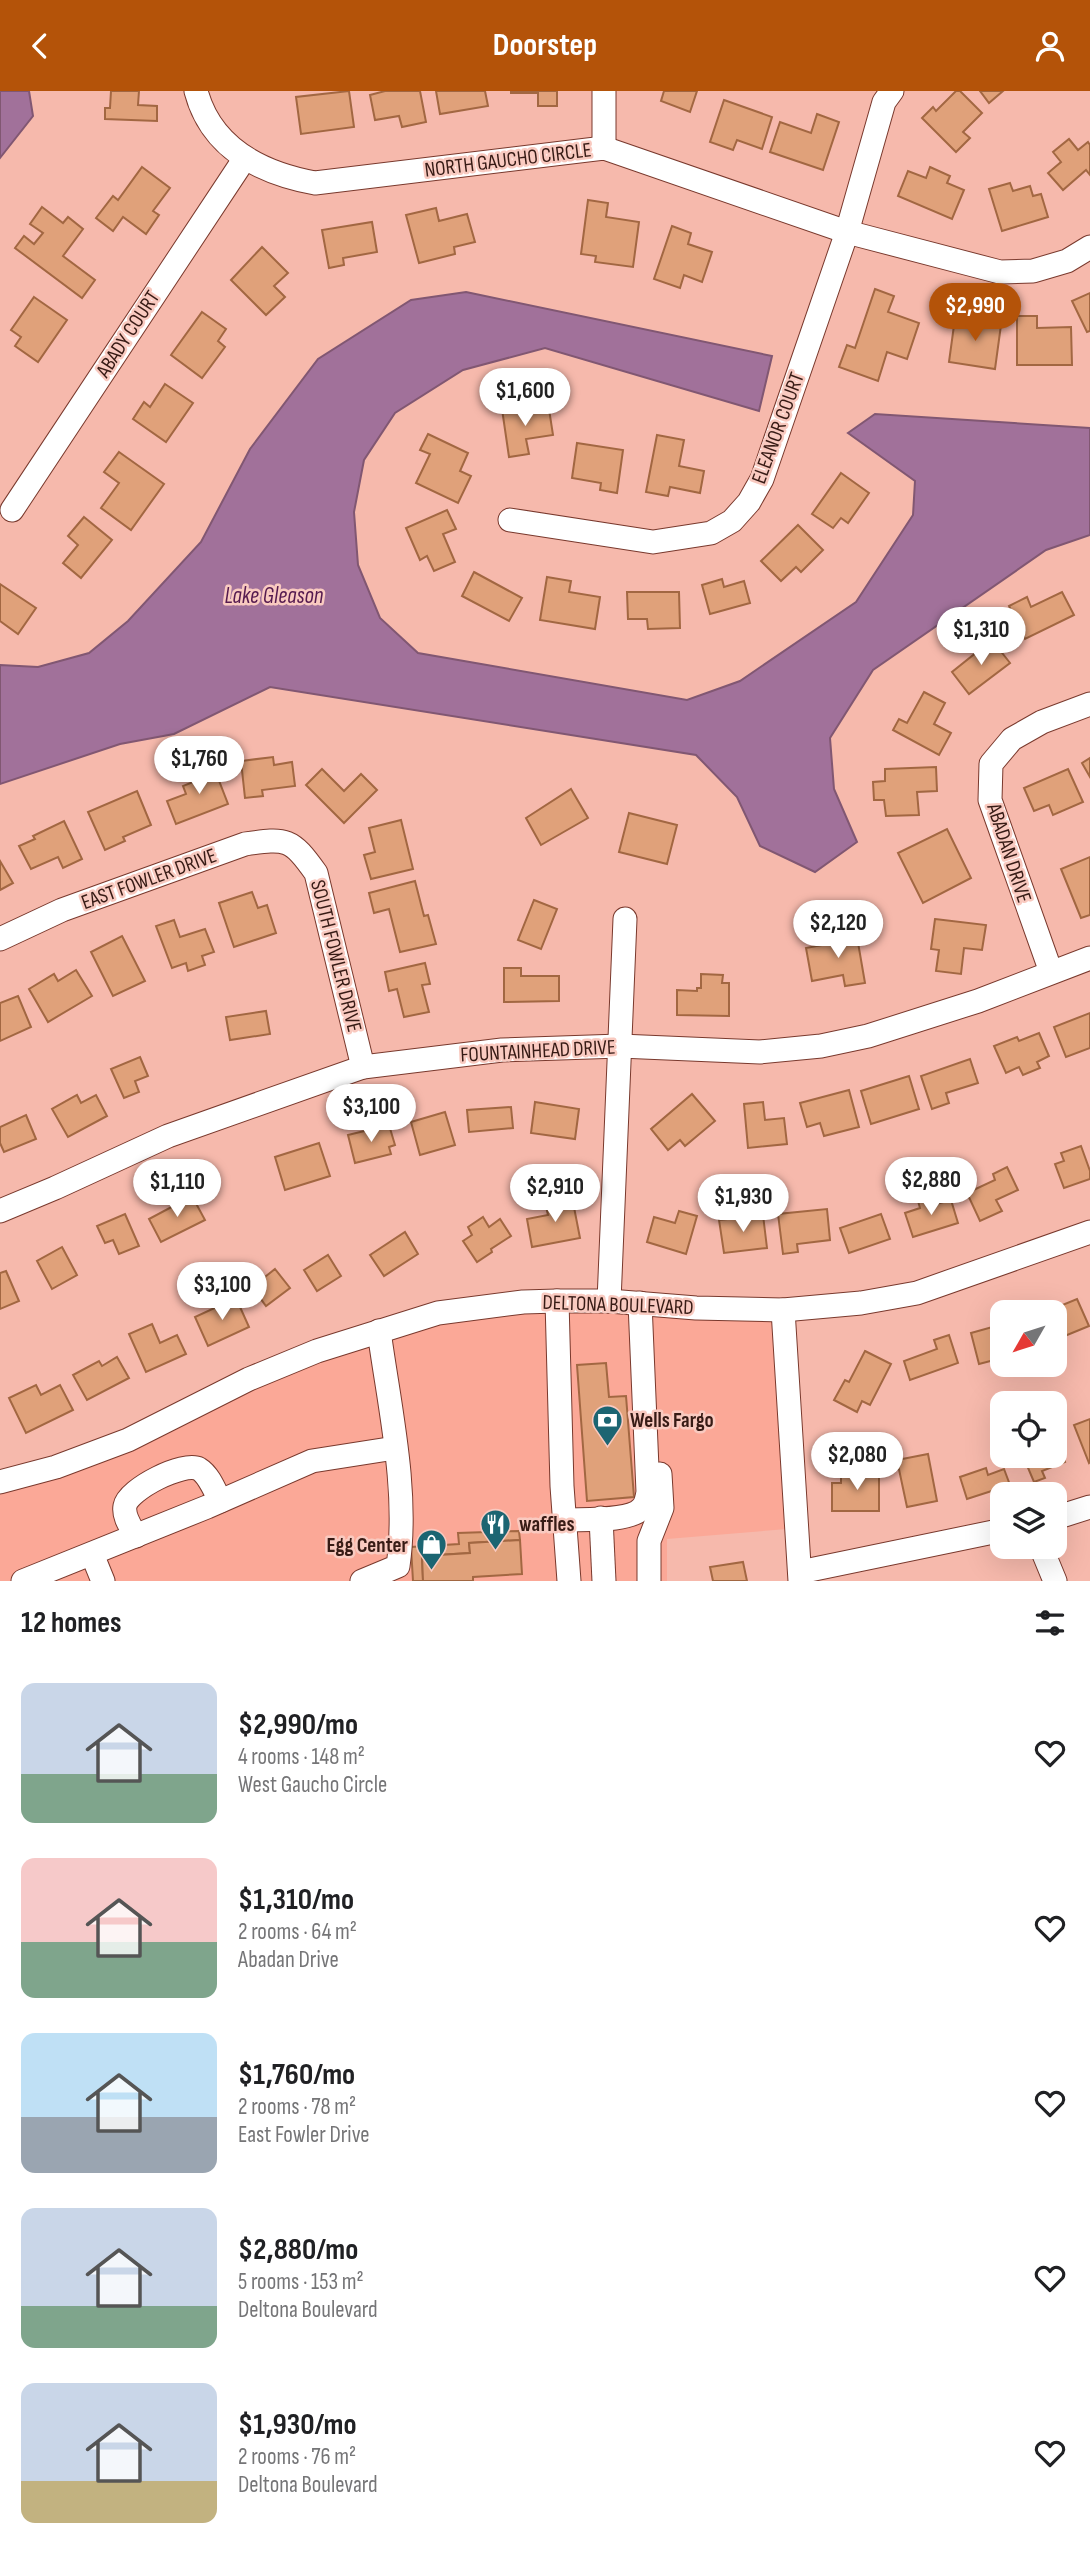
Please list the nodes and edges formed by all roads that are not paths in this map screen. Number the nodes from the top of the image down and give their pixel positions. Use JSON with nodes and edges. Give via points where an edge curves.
{"nodes":[{"id":1,"x":196,"y":91,"type":"edge"},
{"id":2,"x":604,"y":91,"type":"edge"},
{"id":3,"x":892,"y":91,"type":"edge"},
{"id":4,"x":604,"y":148,"type":"junction"},
{"id":5,"x":245,"y":158,"type":"junction"},
{"id":6,"x":848,"y":232,"type":"junction"},
{"id":7,"x":1090,"y":247,"type":"edge"},
{"id":8,"x":12,"y":510,"type":"dead end"},
{"id":9,"x":510,"y":520,"type":"dead end"},
{"id":10,"x":1090,"y":704,"type":"edge"},
{"id":11,"x":300,"y":850,"type":"joint"},
{"id":12,"x":625,"y":919,"type":"dead end"},
{"id":13,"x":0,"y":939,"type":"edge"},
{"id":14,"x":1090,"y":958,"type":"edge"},
{"id":15,"x":1051,"y":972,"type":"junction"},
{"id":16,"x":620,"y":1046,"type":"junction"},
{"id":17,"x":363,"y":1067,"type":"junction"},
{"id":18,"x":0,"y":1211,"type":"edge"},
{"id":19,"x":1090,"y":1232,"type":"edge"},
{"id":20,"x":557,"y":1301,"type":"junction"},
{"id":21,"x":609,"y":1301,"type":"junction"},
{"id":22,"x":640,"y":1303,"type":"junction"},
{"id":23,"x":783,"y":1310,"type":"junction"},
{"id":24,"x":379,"y":1331,"type":"junction"},
{"id":25,"x":642,"y":1360,"type":"junction"},
{"id":26,"x":395,"y":1448,"type":"junction"},
{"id":27,"x":0,"y":1482,"type":"edge"},
{"id":28,"x":220,"y":1501,"type":"junction"},
{"id":29,"x":1090,"y":1507,"type":"edge"},
{"id":30,"x":1067,"y":1514,"type":"edge"},
{"id":31,"x":601,"y":1518,"type":"junction"},
{"id":32,"x":565,"y":1520,"type":"junction"},
{"id":33,"x":990,"y":1533,"type":"edge"},
{"id":34,"x":136,"y":1536,"type":"junction"},
{"id":35,"x":92,"y":1554,"type":"junction"},
{"id":36,"x":1046,"y":1559,"type":"edge"},
{"id":37,"x":800,"y":1577,"type":"edge"},
{"id":38,"x":23,"y":1581,"type":"edge"},
{"id":39,"x":103,"y":1581,"type":"edge"},
{"id":40,"x":362,"y":1581,"type":"edge"},
{"id":41,"x":569,"y":1581,"type":"edge"},
{"id":42,"x":604,"y":1581,"type":"edge"},
{"id":43,"x":649,"y":1581,"type":"edge"},
{"id":44,"x":1055,"y":1581,"type":"edge"}],
"edges":[{"from":1,"to":5,"type":"street","name":"NORTH GAUCHO CIRCLE","via":[[201,110],[219,137]]},
{"from":2,"to":4,"type":"street"},
{"from":3,"to":6,"type":"street","name":"ELEANOR COURT","via":[[884,102]]},
{"from":4,"to":5,"type":"street","name":"NORTH GAUCHO CIRCLE","via":[[315,183],[287,177]]},
{"from":4,"to":6,"type":"street","name":"NORTH GAUCHO CIRCLE"},
{"from":5,"to":8,"type":"street","name":"ABADY COURT"},
{"from":6,"to":7,"type":"street","name":"NORTH GAUCHO CIRCLE","via":[[1000,272],[1033,271],[1068,261]]},
{"from":6,"to":9,"type":"street","name":"ELEANOR COURT","via":[[762,479],[732,521],[711,533],[653,542]]},
{"from":10,"to":15,"type":"street","name":"ABADAN DRIVE","via":[[1012,739],[990,764],[990,800]]},
{"from":11,"to":13,"type":"street","name":"EAST FOWLER DRIVE","via":[[276,839],[245,844],[62,910]]},
{"from":11,"to":17,"type":"street","name":"SOUTH FOWLER DRIVE","via":[[316,873]]},
{"from":12,"to":16,"type":"street"},
{"from":14,"to":15,"type":"street","name":"FOUNTAINHEAD DRIVE"},
{"from":15,"to":16,"type":"street","name":"FOUNTAINHEAD DRIVE","via":[[978,1001],[821,1046],[760,1052]]},
{"from":16,"to":17,"type":"street","name":"FOUNTAINHEAD DRIVE","via":[[502,1050]]},
{"from":16,"to":21,"type":"street"},
{"from":17,"to":18,"type":"street","name":"FOUNTAINHEAD DRIVE","via":[[168,1136]]},
{"from":19,"to":23,"type":"street","name":"DELTONA BOULEVARD","via":[[917,1293]]},
{"from":20,"to":21,"type":"street","name":"DELTONA BOULEVARD"},
{"from":20,"to":24,"type":"street","name":"DELTONA BOULEVARD","via":[[438,1313]]},
{"from":20,"to":32,"type":"street"},
{"from":21,"to":22,"type":"street","name":"DELTONA BOULEVARD"},
{"from":22,"to":23,"type":"street","name":"DELTONA BOULEVARD"},
{"from":22,"to":25,"type":"street"},
{"from":23,"to":37,"type":"street"},
{"from":24,"to":26,"type":"street"},
{"from":24,"to":27,"type":"street","name":"DELTONA BOULEVARD","via":[[249,1379],[128,1440]]},
{"from":25,"to":31,"type":"street","via":[[646,1500],[632,1515]]},
{"from":25,"to":43,"type":"street","via":[[655,1384],[662,1508],[649,1541]]},
{"from":26,"to":28,"type":"street","via":[[312,1461]]},
{"from":26,"to":40,"type":"street","via":[[402,1541],[398,1566]]},
{"from":28,"to":34,"type":"street"},
{"from":28,"to":34,"type":"street","via":[[204,1473],[185,1468],[127,1498],[125,1516]]},
{"from":29,"to":30,"type":"street"},
{"from":31,"to":32,"type":"street"},
{"from":31,"to":42,"type":"street"},
{"from":32,"to":41,"type":"street"},
{"from":33,"to":37,"type":"street"},
{"from":34,"to":35,"type":"street"},
{"from":35,"to":38,"type":"street"},
{"from":35,"to":39,"type":"street"},
{"from":36,"to":44,"type":"street"}]}
